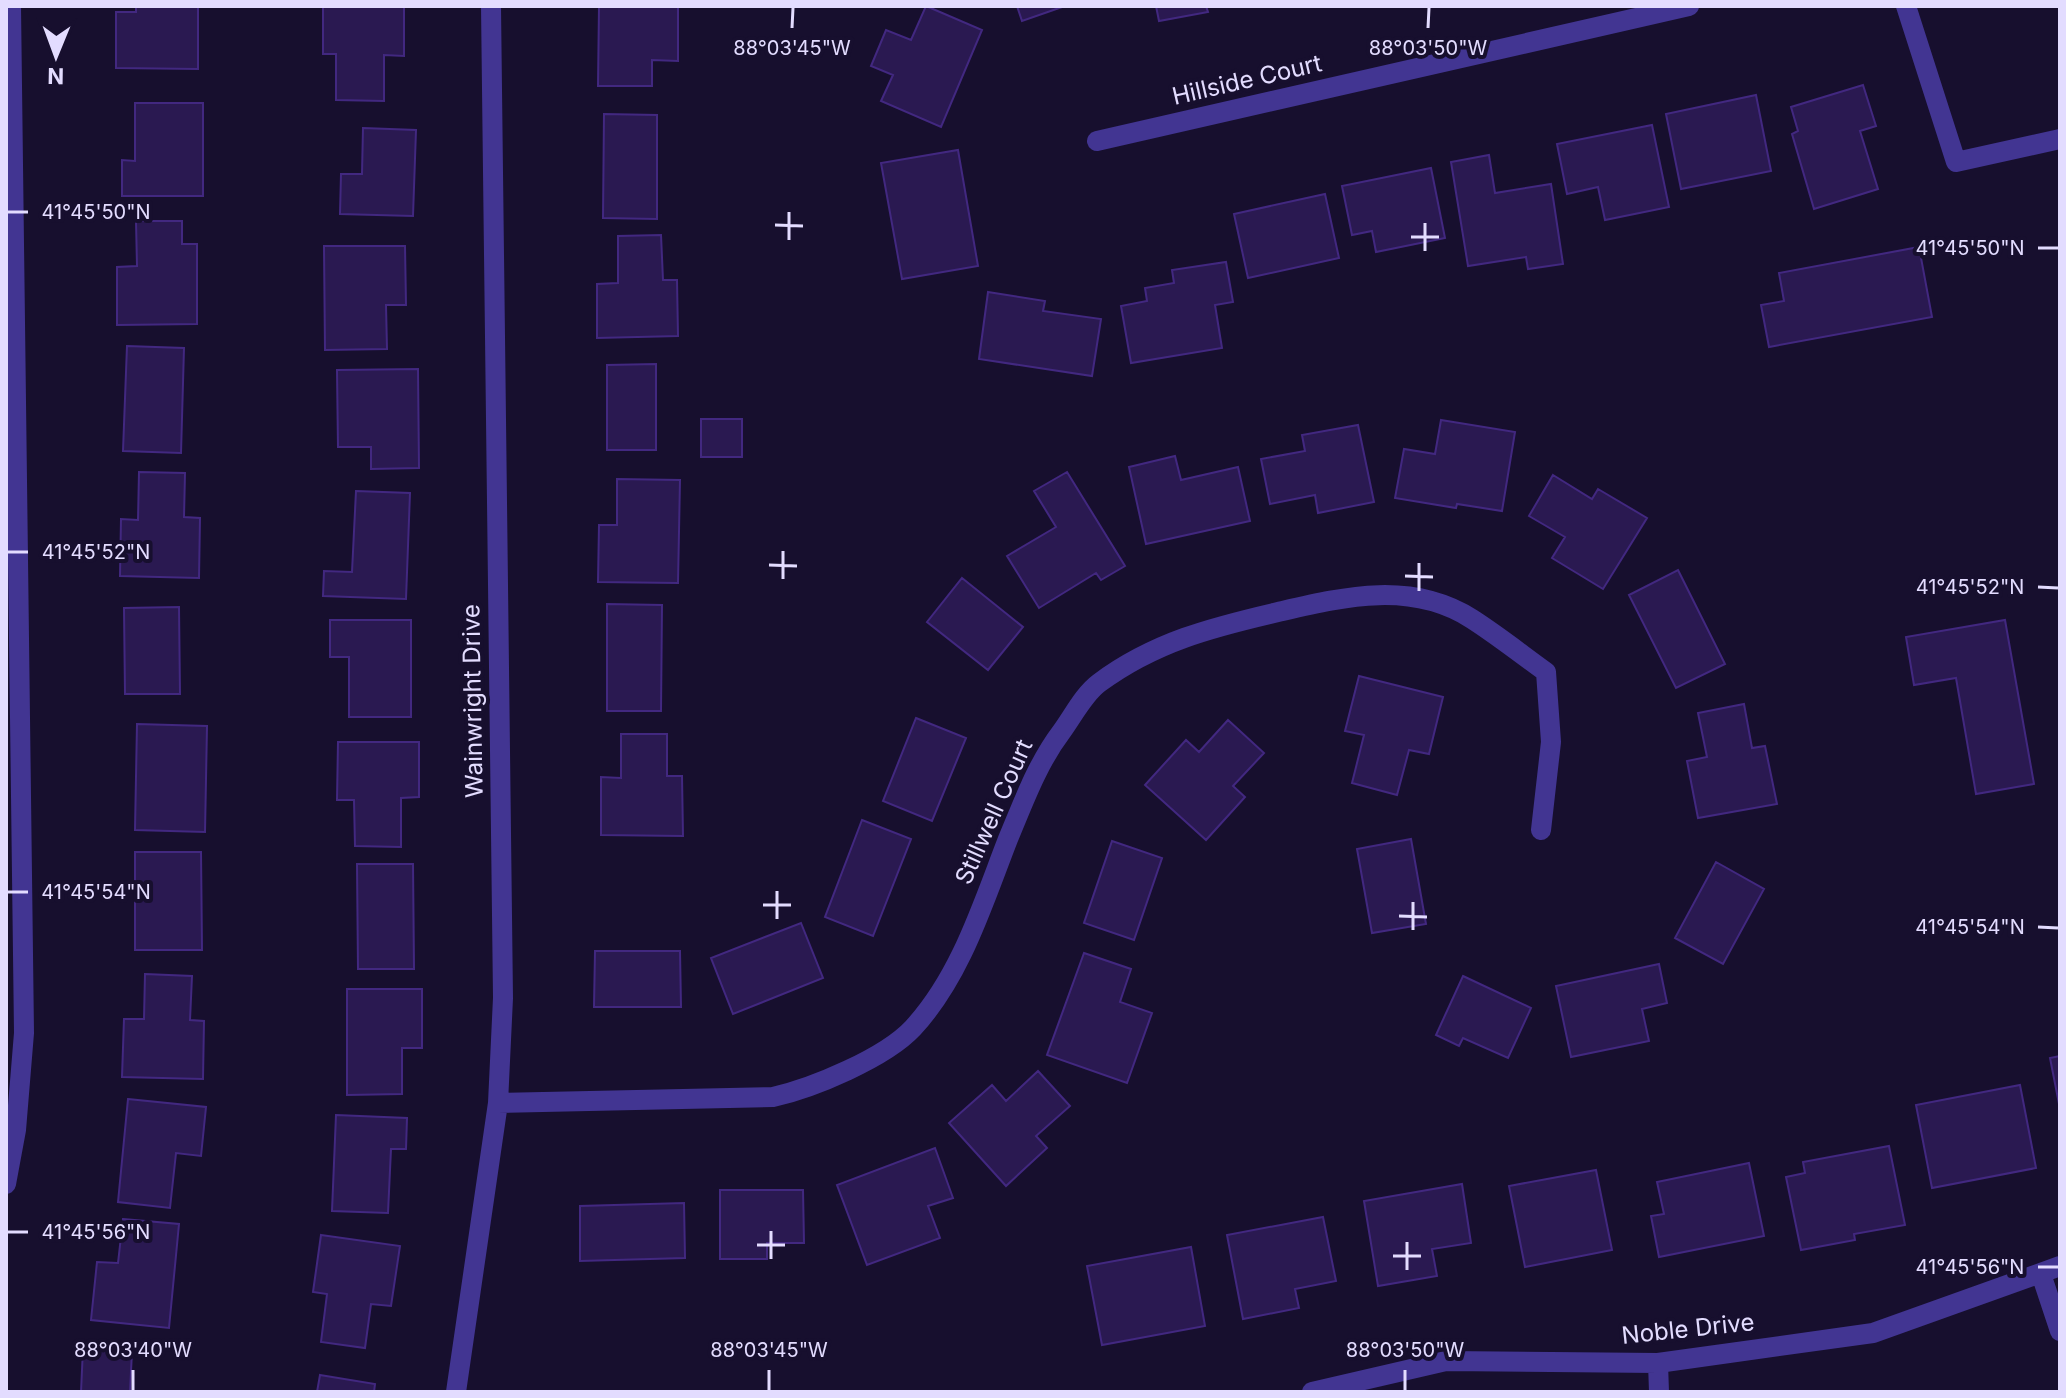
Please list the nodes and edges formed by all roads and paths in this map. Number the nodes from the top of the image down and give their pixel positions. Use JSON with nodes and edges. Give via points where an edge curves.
{"nodes":[{"id":1,"x":11,"y":6,"type":"edge"},
{"id":2,"x":491,"y":6,"type":"edge"},
{"id":3,"x":1689,"y":6,"type":"edge"},
{"id":4,"x":1906,"y":6,"type":"edge"},
{"id":5,"x":2060,"y":139,"type":"edge"},
{"id":6,"x":1097,"y":141,"type":"dead end"},
{"id":7,"x":1541,"y":830,"type":"dead end"},
{"id":8,"x":498,"y":1103,"type":"junction"},
{"id":9,"x":6,"y":1184,"type":"edge"},
{"id":10,"x":2050,"y":1270,"type":"edge"},
{"id":11,"x":2060,"y":1331,"type":"edge"},
{"id":12,"x":1658,"y":1363,"type":"junction"},
{"id":13,"x":456,"y":1392,"type":"edge"},
{"id":14,"x":1312,"y":1392,"type":"edge"},
{"id":15,"x":1659,"y":1392,"type":"edge"}],
"edges":[{"from":1,"to":9,"type":"street","via":[[24,1033]]},
{"from":2,"to":8,"type":"street","name":"Wainwright Drive","via":[[503,998]]},
{"from":3,"to":6,"type":"street","name":"Hillside Court"},
{"from":4,"to":5,"type":"street","via":[[1956,162]]},
{"from":7,"to":8,"type":"street","name":"Stillwell Court","via":[[1551,742],[1546,672],[1470,618],[1441,604],[1374,593],[1197,631],[1165,643],[1096,684],[1050,747],[968,940],[912,1029],[853,1068],[773,1097]]},
{"from":8,"to":13,"type":"street","name":"Wainwright Drive"},
{"from":10,"to":11,"type":"street"},
{"from":10,"to":12,"type":"street","name":"Noble Drive","via":[[1873,1333]]},
{"from":12,"to":14,"type":"street","name":"Noble Drive","via":[[1446,1361]]},
{"from":12,"to":15,"type":"street"}]}
